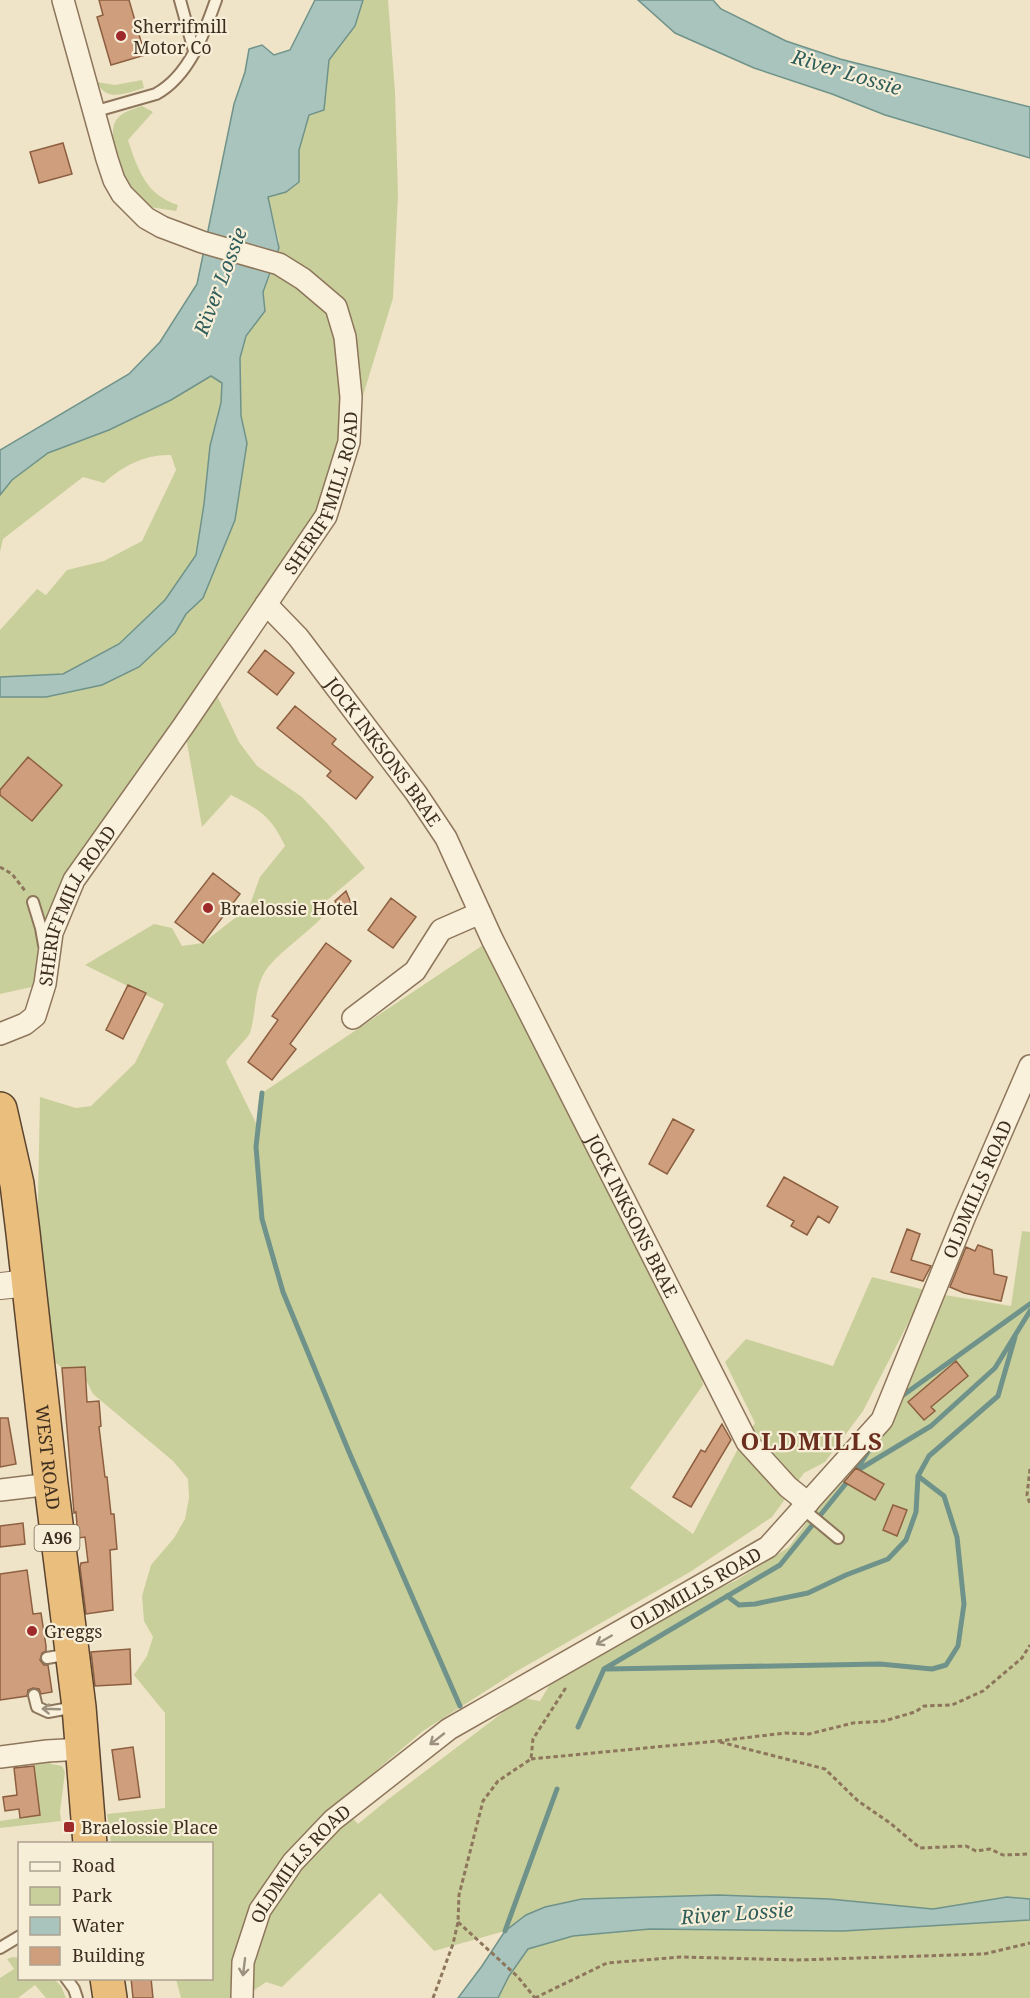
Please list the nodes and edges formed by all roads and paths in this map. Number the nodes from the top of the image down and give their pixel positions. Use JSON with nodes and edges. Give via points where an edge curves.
{"nodes":[{"id":1,"x":63,"y":0,"type":"edge"},
{"id":2,"x":180,"y":0,"type":"edge"},
{"id":3,"x":216,"y":0,"type":"edge"},
{"id":4,"x":194,"y":51,"type":"junction"},
{"id":5,"x":93,"y":112,"type":"junction"},
{"id":6,"x":266,"y":604,"type":"junction"},
{"id":7,"x":0,"y":867,"type":"edge"},
{"id":8,"x":33,"y":902,"type":"joint"},
{"id":9,"x":480,"y":913,"type":"junction"},
{"id":10,"x":48,"y":967,"type":"junction"},
{"id":11,"x":353,"y":1018,"type":"dead end"},
{"id":12,"x":0,"y":1034,"type":"edge"},
{"id":13,"x":1030,"y":1066,"type":"edge"},
{"id":14,"x":0,"y":1109,"type":"edge"},
{"id":15,"x":14,"y":1285,"type":"edge"},
{"id":16,"x":1030,"y":1469,"type":"edge"},
{"id":17,"x":51,"y":1484,"type":"junction"},
{"id":18,"x":0,"y":1490,"type":"edge"},
{"id":19,"x":1030,"y":1504,"type":"edge"},
{"id":20,"x":807,"y":1509,"type":"junction"},
{"id":21,"x":838,"y":1538,"type":"dead end"},
{"id":22,"x":1030,"y":1645,"type":"edge"},
{"id":23,"x":561,"y":1664,"type":"junction"},
{"id":24,"x":34,"y":1695,"type":"dead end"},
{"id":25,"x":79,"y":1707,"type":"junction"},
{"id":26,"x":718,"y":1742,"type":"junction"},
{"id":27,"x":82,"y":1749,"type":"junction"},
{"id":28,"x":0,"y":1757,"type":"edge"},
{"id":29,"x":531,"y":1759,"type":"junction"},
{"id":30,"x":90,"y":1842,"type":"edge"},
{"id":31,"x":1030,"y":1854,"type":"edge"},
{"id":32,"x":458,"y":1922,"type":"junction"},
{"id":33,"x":17,"y":1942,"type":"edge"},
{"id":34,"x":1030,"y":1943,"type":"edge"},
{"id":35,"x":0,"y":1948,"type":"edge"},
{"id":36,"x":67,"y":1980,"type":"edge"},
{"id":37,"x":106,"y":1980,"type":"edge"},
{"id":38,"x":77,"y":1998,"type":"edge"},
{"id":39,"x":110,"y":1998,"type":"edge"},
{"id":40,"x":242,"y":1998,"type":"edge"},
{"id":41,"x":433,"y":1998,"type":"edge"},
{"id":42,"x":535,"y":1998,"type":"edge"}],
"edges":[{"from":1,"to":5,"type":"street","name":"SHERIFFMILL ROAD"},
{"from":2,"to":4,"type":"lane"},
{"from":3,"to":4,"type":"lane"},
{"from":4,"to":5,"type":"lane","via":[[166,89]]},
{"from":5,"to":6,"type":"street","name":"SHERIFFMILL ROAD","via":[[114,180],[146,218],[202,242],[279,264],[336,307],[345,337],[351,397],[349,442],[326,516]]},
{"from":6,"to":9,"type":"street","name":"JOCK INKSONS BRAE","via":[[298,637],[416,793],[446,838]]},
{"from":6,"to":10,"type":"street","name":"SHERIFFMILL ROAD","via":[[74,880],[52,933]]},
{"from":7,"to":8,"type":"path","via":[[12,874]]},
{"from":8,"to":10,"type":"lane"},
{"from":9,"to":11,"type":"street","via":[[441,930],[415,971]]},
{"from":9,"to":20,"type":"street","name":"JOCK INKSONS BRAE","via":[[747,1442]]},
{"from":10,"to":12,"type":"street","name":"SHERIFFMILL ROAD","via":[[35,1016]]},
{"from":13,"to":20,"type":"street","name":"OLDMILLS ROAD","via":[[882,1420]]},
{"from":14,"to":15,"type":"highway","name":"WEST ROAD","number":"A96","via":[[17,1184]]},
{"from":15,"to":17,"type":"highway","name":"WEST ROAD","number":"A96"},
{"from":16,"to":19,"type":"path"},
{"from":17,"to":18,"type":"street"},
{"from":17,"to":25,"type":"highway","name":"WEST ROAD","number":"A96","via":[[59,1656]]},
{"from":20,"to":21,"type":"lane"},
{"from":20,"to":23,"type":"street","name":"OLDMILLS ROAD","one_way":true,"via":[[768,1547]]},
{"from":22,"to":26,"type":"path","via":[[1022,1658],[983,1691],[952,1704],[924,1706],[884,1721],[853,1723],[809,1734],[785,1732]]},
{"from":23,"to":29,"type":"path","via":[[565,1689],[533,1739]]},
{"from":23,"to":40,"type":"street","name":"OLDMILLS ROAD","one_way":true,"via":[[449,1729],[333,1820],[293,1862],[260,1910],[243,1962]]},
{"from":25,"to":24,"type":"lane","one_way":true,"via":[[48,1712],[37,1707]]},
{"from":25,"to":27,"type":"highway","name":"WEST ROAD","number":"A96"},
{"from":26,"to":29,"type":"path"},
{"from":26,"to":31,"type":"path","via":[[825,1769],[858,1801],[920,1848],[966,1846],[1003,1855]]},
{"from":27,"to":28,"type":"street"},
{"from":27,"to":30,"type":"highway","name":"WEST ROAD","number":"A96"},
{"from":29,"to":32,"type":"path","via":[[498,1781],[483,1801],[459,1895]]},
{"from":32,"to":41,"type":"path"},
{"from":32,"to":42,"type":"path","via":[[518,1977]]},
{"from":33,"to":35,"type":"lane"},
{"from":34,"to":42,"type":"path","via":[[984,1954],[797,1960],[681,1957],[607,1963]]},
{"from":36,"to":38,"type":"lane"},
{"from":37,"to":39,"type":"highway"}]}
